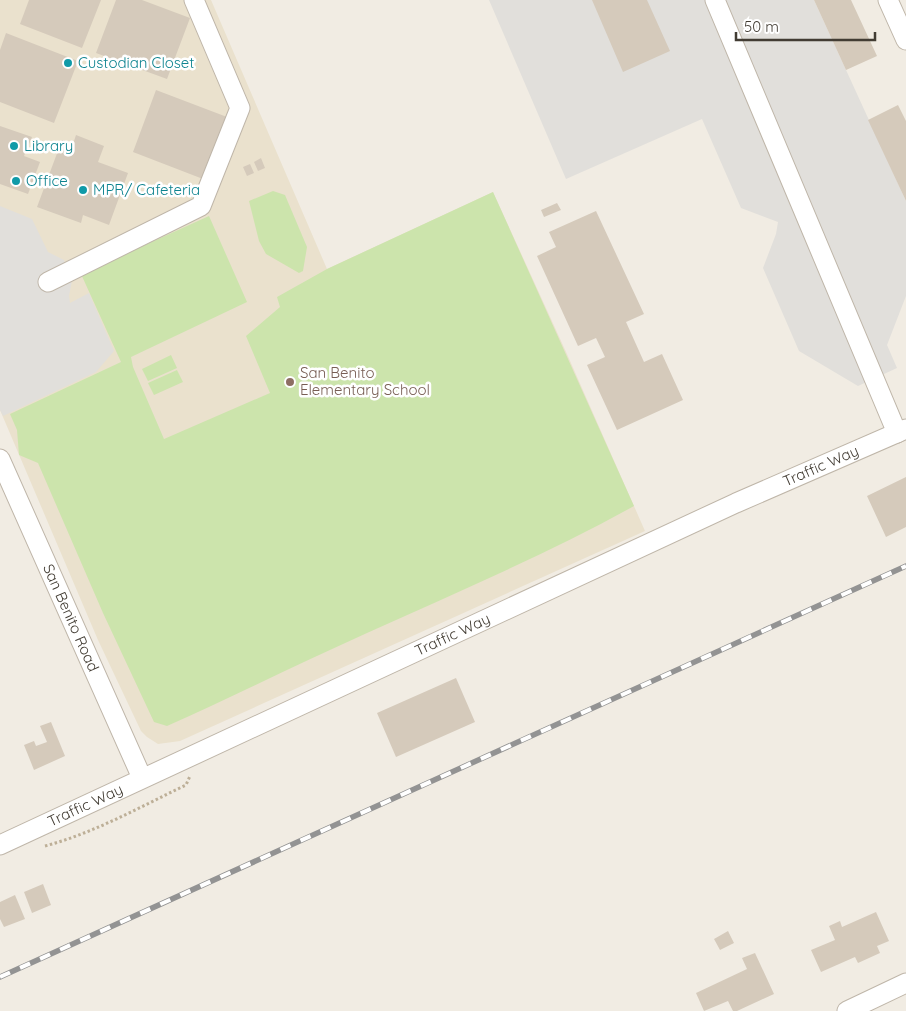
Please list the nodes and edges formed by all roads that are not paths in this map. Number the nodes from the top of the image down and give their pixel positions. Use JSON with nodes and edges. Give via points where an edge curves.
{"nodes":[{"id":1,"x":194,"y":0,"type":"edge"},
{"id":2,"x":716,"y":0,"type":"edge"},
{"id":3,"x":888,"y":0,"type":"edge"},
{"id":4,"x":906,"y":40,"type":"edge"},
{"id":5,"x":48,"y":282,"type":"dead end"},
{"id":6,"x":901,"y":431,"type":"edge"},
{"id":7,"x":0,"y":459,"type":"edge"},
{"id":8,"x":142,"y":778,"type":"junction"},
{"id":9,"x":0,"y":845,"type":"edge"},
{"id":10,"x":906,"y":983,"type":"edge"},
{"id":11,"x":846,"y":1011,"type":"edge"}],
"edges":[{"from":1,"to":5,"type":"street","via":[[240,108],[201,206]]},
{"from":2,"to":6,"type":"street"},
{"from":3,"to":4,"type":"street"},
{"from":6,"to":8,"type":"street","name":"Traffic Way","via":[[736,503]]},
{"from":7,"to":8,"type":"street","name":"San Benito Road"},
{"from":8,"to":9,"type":"street","name":"Traffic Way"},
{"from":10,"to":11,"type":"street"}]}
